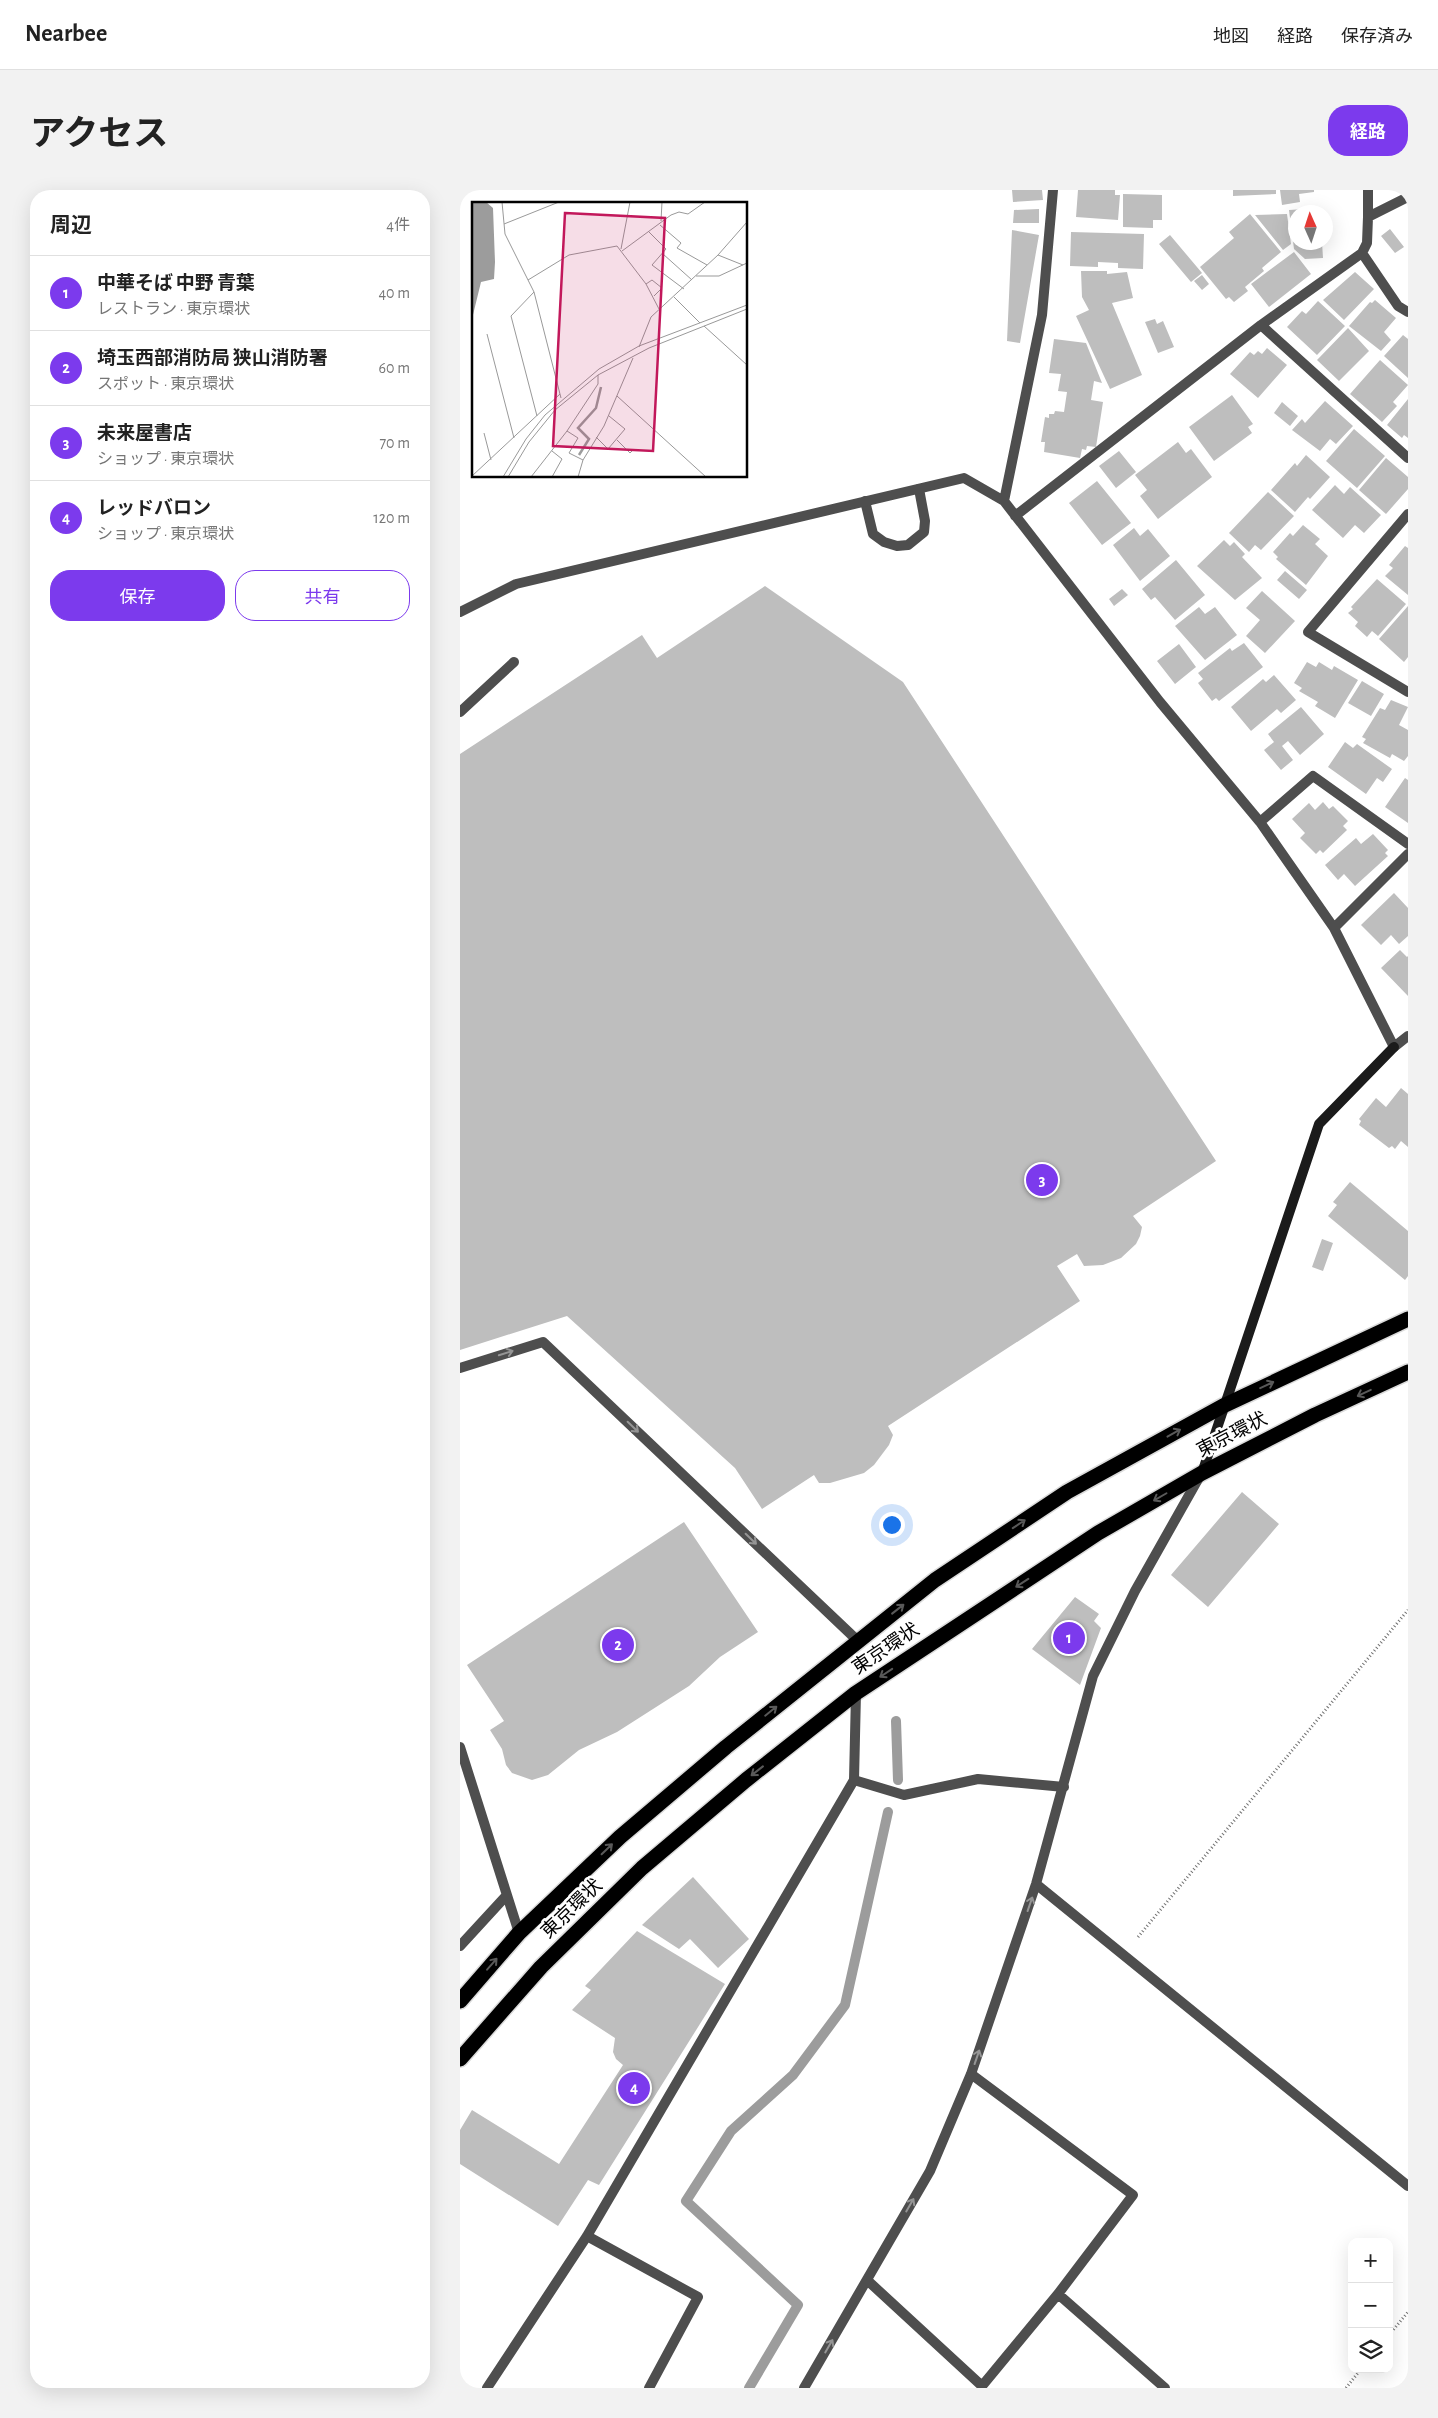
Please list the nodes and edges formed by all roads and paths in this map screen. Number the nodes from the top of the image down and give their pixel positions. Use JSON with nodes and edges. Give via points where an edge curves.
{"nodes":[{"id":1,"x":1053,"y":190,"type":"edge"},
{"id":2,"x":1368,"y":190,"type":"edge"},
{"id":3,"x":1408,"y":197,"type":"edge"},
{"id":4,"x":1368,"y":217,"type":"junction"},
{"id":5,"x":1362,"y":253,"type":"junction"},
{"id":6,"x":1408,"y":312,"type":"edge"},
{"id":7,"x":1261,"y":325,"type":"junction"},
{"id":8,"x":1408,"y":458,"type":"edge"},
{"id":9,"x":919,"y":489,"type":"junction"},
{"id":10,"x":866,"y":501,"type":"junction"},
{"id":11,"x":1004,"y":501,"type":"junction"},
{"id":12,"x":1408,"y":514,"type":"edge"},
{"id":13,"x":1015,"y":516,"type":"junction"},
{"id":14,"x":1405,"y":527,"type":"edge"},
{"id":15,"x":460,"y":612,"type":"edge"},
{"id":16,"x":514,"y":662,"type":"dead end"},
{"id":17,"x":1408,"y":692,"type":"edge"},
{"id":18,"x":460,"y":712,"type":"edge"},
{"id":19,"x":1260,"y":822,"type":"junction"},
{"id":20,"x":1408,"y":844,"type":"edge"},
{"id":21,"x":1408,"y":854,"type":"edge"},
{"id":22,"x":1334,"y":928,"type":"junction"},
{"id":23,"x":1408,"y":1036,"type":"edge"},
{"id":24,"x":1394,"y":1048,"type":"junction"},
{"id":25,"x":1408,"y":1319,"type":"edge"},
{"id":26,"x":460,"y":1368,"type":"edge"},
{"id":27,"x":1408,"y":1372,"type":"edge"},
{"id":28,"x":1223,"y":1406,"type":"junction"},
{"id":29,"x":1202,"y":1473,"type":"junction"},
{"id":30,"x":1408,"y":1610,"type":"edge"},
{"id":31,"x":858,"y":1641,"type":"junction"},
{"id":32,"x":856,"y":1693,"type":"junction"},
{"id":33,"x":460,"y":1747,"type":"edge"},
{"id":34,"x":854,"y":1780,"type":"junction"},
{"id":35,"x":1064,"y":1788,"type":"junction"},
{"id":36,"x":1036,"y":1884,"type":"junction"},
{"id":37,"x":507,"y":1896,"type":"junction"},
{"id":38,"x":519,"y":1933,"type":"junction"},
{"id":39,"x":460,"y":1946,"type":"edge"},
{"id":40,"x":1123,"y":1955,"type":"junction"},
{"id":41,"x":460,"y":2001,"type":"edge"},
{"id":42,"x":460,"y":2059,"type":"edge"},
{"id":43,"x":971,"y":2074,"type":"junction"},
{"id":44,"x":1408,"y":2186,"type":"edge"},
{"id":45,"x":587,"y":2236,"type":"junction"},
{"id":46,"x":867,"y":2280,"type":"junction"},
{"id":47,"x":1058,"y":2294,"type":"junction"},
{"id":48,"x":1408,"y":2312,"type":"edge"},
{"id":49,"x":1393,"y":2330,"type":"edge"},
{"id":50,"x":1358,"y":2373,"type":"edge"},
{"id":51,"x":487,"y":2388,"type":"edge"},
{"id":52,"x":649,"y":2388,"type":"edge"},
{"id":53,"x":804,"y":2388,"type":"edge"},
{"id":54,"x":1166,"y":2388,"type":"edge"},
{"id":55,"x":1346,"y":2388,"type":"edge"}],
"edges":[{"from":1,"to":11,"type":"street","via":[[1042,315]]},
{"from":2,"to":4,"type":"street"},
{"from":3,"to":4,"type":"street"},
{"from":4,"to":5,"type":"street","via":[[1367,243]]},
{"from":5,"to":6,"type":"street","via":[[1398,306]]},
{"from":5,"to":7,"type":"street"},
{"from":7,"to":8,"type":"street"},
{"from":7,"to":13,"type":"street"},
{"from":9,"to":10,"type":"street"},
{"from":9,"to":10,"type":"street","via":[[924,532],[908,544],[897,546],[873,534]]},
{"from":9,"to":11,"type":"street","via":[[964,478]]},
{"from":10,"to":15,"type":"street","via":[[516,584]]},
{"from":11,"to":13,"type":"street"},
{"from":12,"to":14,"type":"street"},
{"from":13,"to":19,"type":"street","via":[[1160,702]]},
{"from":14,"to":17,"type":"street","via":[[1308,632]]},
{"from":16,"to":18,"type":"street"},
{"from":19,"to":20,"type":"street","via":[[1313,776]]},
{"from":19,"to":22,"type":"street"},
{"from":21,"to":22,"type":"street"},
{"from":22,"to":24,"type":"street"},
{"from":23,"to":24,"type":"street"},
{"from":24,"to":28,"type":"street","via":[[1319,1124]]},
{"from":28,"to":25,"type":"highway","name":"東京環状","one_way":true},
{"from":26,"to":31,"type":"street","one_way":true,"via":[[543,1342]]},
{"from":27,"to":29,"type":"highway","name":"東京環状","one_way":true},
{"from":28,"to":29,"type":"street"},
{"from":31,"to":28,"type":"highway","name":"東京環状","one_way":true,"via":[[935,1580],[1067,1492]]},
{"from":29,"to":32,"type":"highway","name":"東京環状","one_way":true,"via":[[1098,1533]]},
{"from":29,"to":35,"type":"street","via":[[1135,1591],[1093,1676]]},
{"from":30,"to":40,"type":"path"},
{"from":38,"to":31,"type":"highway","name":"東京環状","one_way":true,"via":[[620,1837]]},
{"from":32,"to":34,"type":"street"},
{"from":32,"to":42,"type":"highway","name":"東京環状","one_way":true,"via":[[642,1868],[541,1967]]},
{"from":33,"to":37,"type":"street"},
{"from":34,"to":35,"type":"street","via":[[904,1795],[978,1779]]},
{"from":34,"to":45,"type":"street"},
{"from":35,"to":36,"type":"street"},
{"from":36,"to":40,"type":"street"},
{"from":43,"to":36,"type":"street","one_way":true},
{"from":37,"to":38,"type":"street"},
{"from":37,"to":39,"type":"street"},
{"from":41,"to":38,"type":"highway","name":"東京環状","one_way":true},
{"from":40,"to":44,"type":"street"},
{"from":46,"to":43,"type":"street","one_way":true,"via":[[930,2171]]},
{"from":43,"to":47,"type":"street","via":[[1133,2195]]},
{"from":45,"to":51,"type":"street"},
{"from":45,"to":52,"type":"street","via":[[698,2297]]},
{"from":46,"to":47,"type":"street","via":[[982,2386]]},
{"from":53,"to":46,"type":"street","one_way":true},
{"from":47,"to":54,"type":"street"},
{"from":48,"to":49,"type":"path"},
{"from":50,"to":55,"type":"path"}]}
